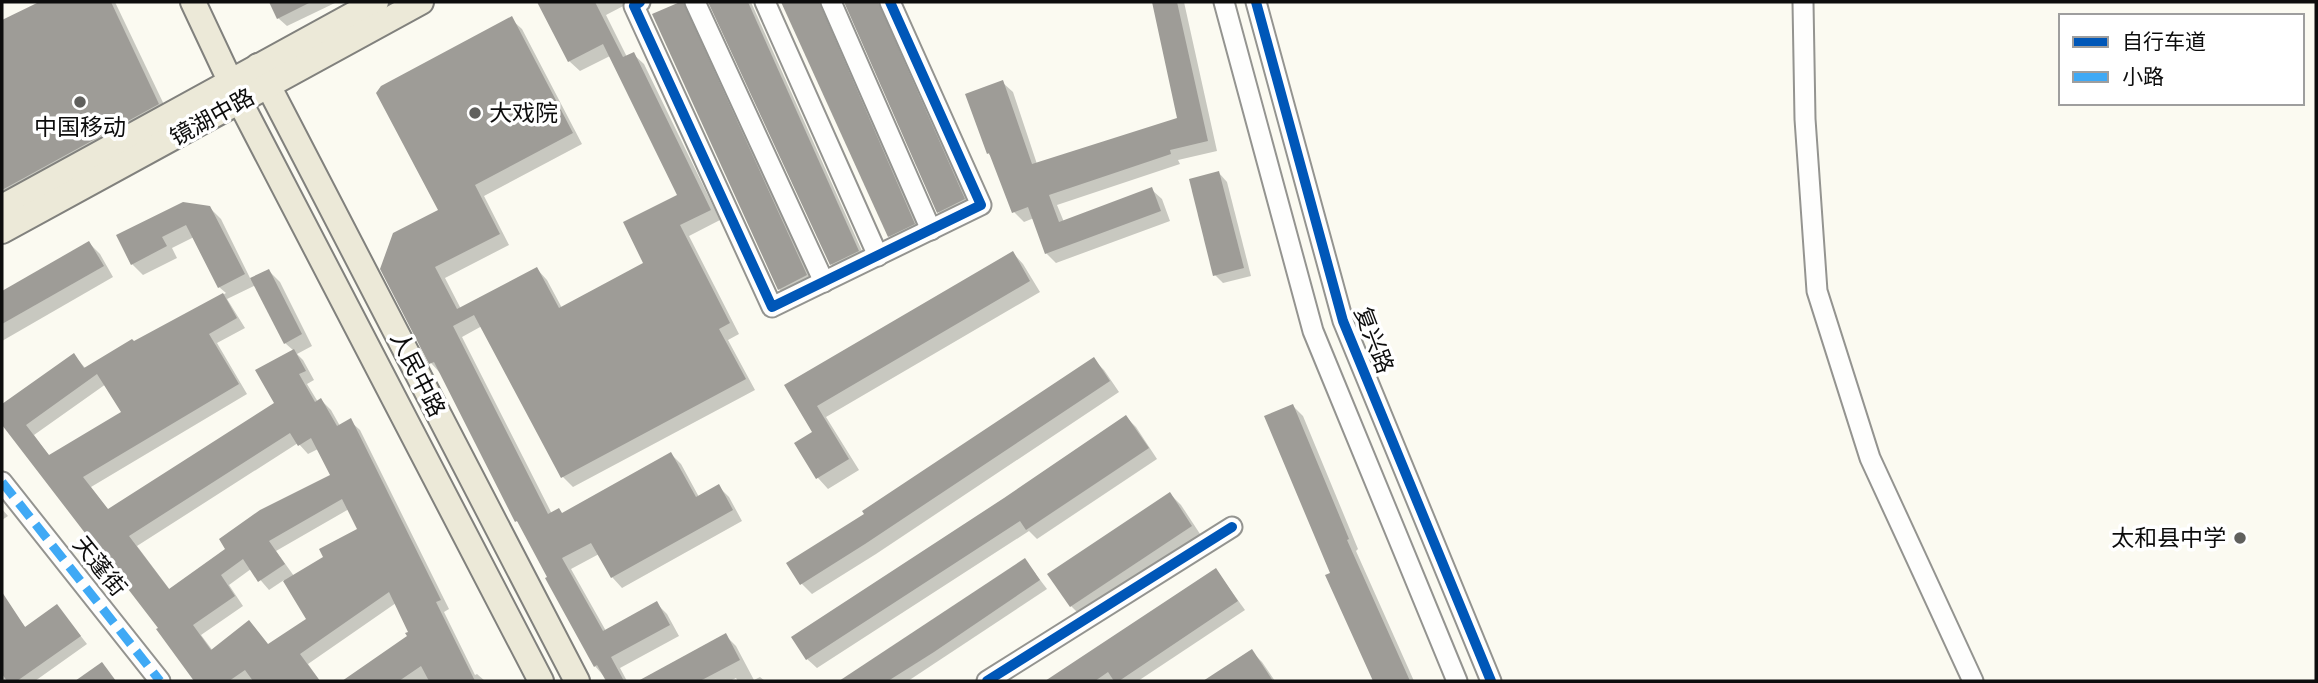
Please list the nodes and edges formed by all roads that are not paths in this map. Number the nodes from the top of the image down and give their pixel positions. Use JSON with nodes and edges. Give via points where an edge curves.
{"nodes":[{"id":1,"x":193,"y":2,"type":"edge"},
{"id":2,"x":376,"y":2,"type":"edge"},
{"id":3,"x":421,"y":2,"type":"edge"},
{"id":4,"x":640,"y":2,"type":"edge"},
{"id":5,"x":695,"y":2,"type":"edge"},
{"id":6,"x":765,"y":2,"type":"edge"},
{"id":7,"x":831,"y":2,"type":"edge"},
{"id":8,"x":890,"y":2,"type":"edge"},
{"id":9,"x":1224,"y":2,"type":"edge"},
{"id":10,"x":1256,"y":2,"type":"edge"},
{"id":11,"x":1803,"y":2,"type":"edge"},
{"id":12,"x":263,"y":76,"type":"junction"},
{"id":13,"x":235,"y":91,"type":"junction"},
{"id":14,"x":2,"y":207,"type":"edge"},
{"id":15,"x":931,"y":230,"type":"junction"},
{"id":16,"x":2,"y":231,"type":"edge"},
{"id":17,"x":878,"y":256,"type":"junction"},
{"id":18,"x":824,"y":282,"type":"junction"},
{"id":19,"x":2,"y":482,"type":"edge"},
{"id":20,"x":1232,"y":527,"type":"dead end"},
{"id":21,"x":160,"y":681,"type":"edge"},
{"id":22,"x":541,"y":681,"type":"edge"},
{"id":23,"x":577,"y":681,"type":"edge"},
{"id":24,"x":987,"y":681,"type":"edge"},
{"id":25,"x":1457,"y":681,"type":"edge"},
{"id":26,"x":1491,"y":681,"type":"edge"},
{"id":27,"x":1973,"y":681,"type":"edge"}],
"edges":[{"from":1,"to":13,"type":"main road","name":"人民中路"},
{"from":2,"to":12,"type":"main road","name":"镜湖中路"},
{"from":3,"to":12,"type":"main road","name":"镜湖中路"},
{"from":4,"to":18,"type":"street","via":[[634,6],[772,307]]},
{"from":5,"to":18,"type":"street"},
{"from":6,"to":17,"type":"street"},
{"from":7,"to":15,"type":"street"},
{"from":8,"to":15,"type":"street","via":[[981,205]]},
{"from":9,"to":25,"type":"street","via":[[1313,331]]},
{"from":10,"to":26,"type":"street","name":"复兴路","via":[[1343,321]]},
{"from":11,"to":27,"type":"street","via":[[1816,291],[1870,458]]},
{"from":12,"to":13,"type":"main road","name":"镜湖中路"},
{"from":12,"to":23,"type":"main road","name":"人民中路"},
{"from":13,"to":14,"type":"main road","name":"镜湖中路"},
{"from":13,"to":16,"type":"main road","name":"镜湖中路"},
{"from":13,"to":22,"type":"main road","name":"人民中路"},
{"from":15,"to":17,"type":"street"},
{"from":17,"to":18,"type":"street"},
{"from":19,"to":21,"type":"street","name":"天蓬街"},
{"from":20,"to":24,"type":"street"}]}
